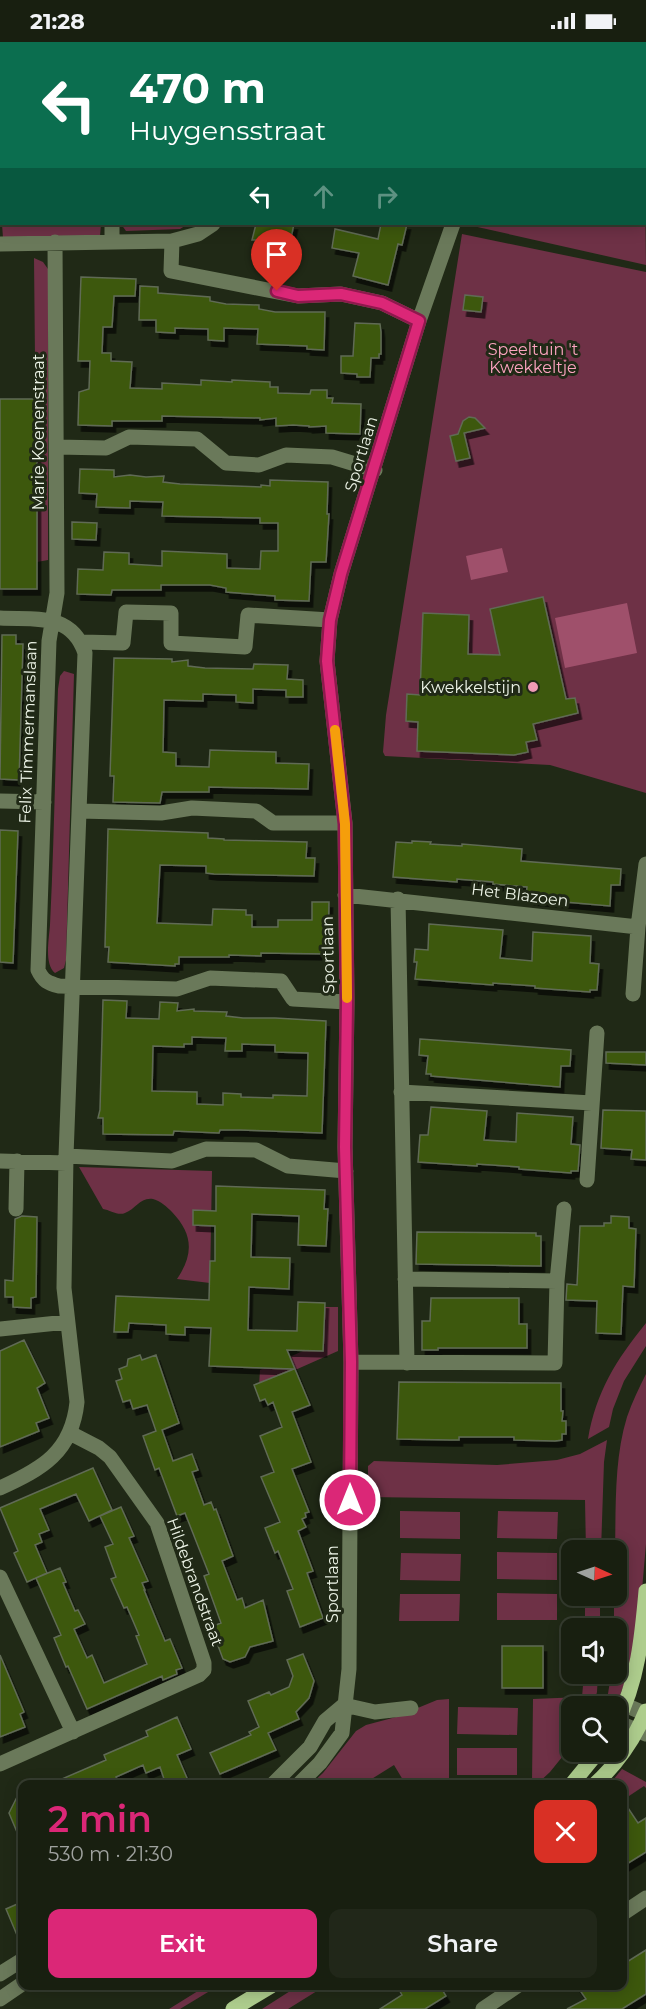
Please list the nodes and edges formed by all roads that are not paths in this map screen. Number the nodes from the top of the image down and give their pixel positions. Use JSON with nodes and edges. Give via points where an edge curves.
{"nodes":[{"id":1,"x":112,"y":225,"type":"edge"},
{"id":2,"x":453,"y":225,"type":"edge"},
{"id":3,"x":199,"y":229,"type":"edge"},
{"id":4,"x":172,"y":241,"type":"junction"},
{"id":5,"x":55,"y":242,"type":"junction"},
{"id":6,"x":112,"y":242,"type":"junction"},
{"id":7,"x":0,"y":244,"type":"edge"},
{"id":8,"x":419,"y":321,"type":"junction"},
{"id":9,"x":57,"y":447,"type":"junction"},
{"id":10,"x":375,"y":470,"type":"junction"},
{"id":11,"x":0,"y":618,"type":"edge"},
{"id":12,"x":330,"y":620,"type":"junction"},
{"id":13,"x":52,"y":621,"type":"junction"},
{"id":14,"x":82,"y":642,"type":"junction"},
{"id":15,"x":0,"y":801,"type":"edge"},
{"id":16,"x":44,"y":802,"type":"junction"},
{"id":17,"x":79,"y":811,"type":"junction"},
{"id":18,"x":345,"y":824,"type":"junction"},
{"id":19,"x":646,"y":864,"type":"edge"},
{"id":20,"x":345,"y":895,"type":"junction"},
{"id":21,"x":398,"y":899,"type":"junction"},
{"id":22,"x":638,"y":927,"type":"junction"},
{"id":23,"x":72,"y":987,"type":"junction"},
{"id":24,"x":633,"y":994,"type":"dead end"},
{"id":25,"x":347,"y":1002,"type":"junction"},
{"id":26,"x":597,"y":1034,"type":"dead end"},
{"id":27,"x":401,"y":1092,"type":"junction"},
{"id":28,"x":591,"y":1103,"type":"junction"},
{"id":29,"x":66,"y":1159,"type":"junction"},
{"id":30,"x":0,"y":1161,"type":"edge"},
{"id":31,"x":18,"y":1161,"type":"junction"},
{"id":32,"x":346,"y":1171,"type":"junction"},
{"id":33,"x":587,"y":1180,"type":"dead end"},
{"id":34,"x":16,"y":1209,"type":"dead end"},
{"id":35,"x":564,"y":1209,"type":"dead end"},
{"id":36,"x":405,"y":1280,"type":"junction"},
{"id":37,"x":557,"y":1281,"type":"junction"},
{"id":38,"x":66,"y":1322,"type":"junction"},
{"id":39,"x":0,"y":1329,"type":"edge"},
{"id":40,"x":351,"y":1362,"type":"junction"},
{"id":41,"x":407,"y":1364,"type":"junction"},
{"id":42,"x":70,"y":1433,"type":"junction"},
{"id":43,"x":0,"y":1488,"type":"edge"},
{"id":44,"x":0,"y":1577,"type":"edge"},
{"id":45,"x":646,"y":1591,"type":"edge"},
{"id":46,"x":627,"y":1698,"type":"edge"},
{"id":47,"x":344,"y":1705,"type":"junction"},
{"id":48,"x":627,"y":1706,"type":"edge"},
{"id":49,"x":411,"y":1708,"type":"dead end"},
{"id":50,"x":646,"y":1713,"type":"edge"},
{"id":51,"x":627,"y":1727,"type":"edge"},
{"id":52,"x":73,"y":1732,"type":"junction"},
{"id":53,"x":642,"y":1732,"type":"edge"},
{"id":54,"x":590,"y":1762,"type":"edge"},
{"id":55,"x":0,"y":1764,"type":"edge"},
{"id":56,"x":277,"y":1780,"type":"edge"},
{"id":57,"x":303,"y":1780,"type":"edge"},
{"id":58,"x":575,"y":1780,"type":"edge"},
{"id":59,"x":600,"y":1780,"type":"edge"},
{"id":60,"x":646,"y":1899,"type":"edge"},
{"id":61,"x":627,"y":1911,"type":"edge"},
{"id":62,"x":18,"y":1963,"type":"edge"},
{"id":63,"x":0,"y":1974,"type":"edge"},
{"id":64,"x":18,"y":1987,"type":"edge"},
{"id":65,"x":264,"y":1990,"type":"edge"},
{"id":66,"x":511,"y":1990,"type":"edge"},
{"id":67,"x":0,"y":1998,"type":"edge"},
{"id":68,"x":238,"y":2006,"type":"edge"},
{"id":69,"x":483,"y":2009,"type":"edge"}],
"edges":[{"from":1,"to":6,"type":"street"},
{"from":2,"to":8,"type":"street","name":"Sportlaan"},
{"from":3,"to":4,"type":"street"},
{"from":4,"to":6,"type":"street"},
{"from":4,"to":8,"type":"street","via":[[171,271],[298,296],[351,296],[382,303]]},
{"from":5,"to":6,"type":"street"},
{"from":5,"to":7,"type":"street"},
{"from":5,"to":9,"type":"street","name":"Marie Koenenstraat"},
{"from":8,"to":10,"type":"street","name":"Sportlaan"},
{"from":9,"to":10,"type":"street","via":[[106,448],[129,437],[197,439],[226,463],[259,465],[286,455],[332,457]]},
{"from":9,"to":13,"type":"street","name":"Marie Koenenstraat","via":[[57,593]]},
{"from":10,"to":12,"type":"street","name":"Sportlaan"},
{"from":11,"to":13,"type":"street"},
{"from":12,"to":14,"type":"street","via":[[248,615],[245,647],[171,643],[171,613],[126,612],[123,643]]},
{"from":12,"to":18,"type":"street","name":"Sportlaan","via":[[327,661]]},
{"from":13,"to":14,"type":"street","name":"Felix Timmermanslaan","via":[[75,632]]},
{"from":13,"to":16,"type":"street","name":"Felix Timmermanslaan"},
{"from":14,"to":17,"type":"street","via":[[86,653]]},
{"from":15,"to":16,"type":"street"},
{"from":16,"to":23,"type":"street","name":"Felix Timmermanslaan","via":[[38,970],[47,982]]},
{"from":17,"to":18,"type":"street","via":[[247,810],[256,811],[273,823]]},
{"from":17,"to":23,"type":"street"},
{"from":18,"to":20,"type":"street","name":"Sportlaan"},
{"from":19,"to":22,"type":"street"},
{"from":20,"to":21,"type":"street","name":"Het Blazoen"},
{"from":20,"to":25,"type":"street","name":"Sportlaan"},
{"from":21,"to":22,"type":"street","name":"Het Blazoen"},
{"from":21,"to":27,"type":"street"},
{"from":22,"to":24,"type":"street"},
{"from":23,"to":25,"type":"street","name":"Felix Timmermanslaan","via":[[177,989],[210,978],[280,981],[293,999]]},
{"from":23,"to":29,"type":"street"},
{"from":25,"to":32,"type":"street","name":"Sportlaan"},
{"from":26,"to":28,"type":"street"},
{"from":27,"to":28,"type":"street"},
{"from":27,"to":36,"type":"street"},
{"from":28,"to":33,"type":"street"},
{"from":29,"to":31,"type":"street"},
{"from":29,"to":32,"type":"street","via":[[172,1161],[206,1149],[256,1150],[288,1166]]},
{"from":29,"to":38,"type":"street"},
{"from":30,"to":31,"type":"street"},
{"from":31,"to":34,"type":"street"},
{"from":32,"to":40,"type":"street","name":"Sportlaan"},
{"from":35,"to":37,"type":"street"},
{"from":36,"to":37,"type":"street"},
{"from":36,"to":41,"type":"street"},
{"from":37,"to":41,"type":"street","via":[[555,1363]]},
{"from":38,"to":39,"type":"street"},
{"from":38,"to":42,"type":"street","via":[[77,1402]]},
{"from":40,"to":41,"type":"street"},
{"from":40,"to":47,"type":"street","name":"Sportlaan","via":[[349,1669]]},
{"from":42,"to":43,"type":"street","via":[[48,1462]]},
{"from":42,"to":52,"type":"street","name":"Hildebrandstraat","via":[[110,1457],[157,1523],[204,1663],[199,1675]]},
{"from":44,"to":52,"type":"street"},
{"from":45,"to":46,"type":"main road","via":[[641,1647]]},
{"from":47,"to":49,"type":"street","via":[[375,1712]]},
{"from":47,"to":56,"type":"street","via":[[325,1721],[310,1747]]},
{"from":47,"to":57,"type":"street","name":"Sportlaan","via":[[342,1733]]},
{"from":48,"to":50,"type":"street"},
{"from":50,"to":53,"type":"main road"},
{"from":51,"to":53,"type":"street"},
{"from":52,"to":55,"type":"street","name":"Hildebrandstraat"},
{"from":53,"to":59,"type":"main road"},
{"from":54,"to":58,"type":"main road"},
{"from":60,"to":61,"type":"street"},
{"from":62,"to":63,"type":"street"},
{"from":64,"to":67,"type":"street"},
{"from":65,"to":68,"type":"main road"},
{"from":66,"to":69,"type":"street"}]}
